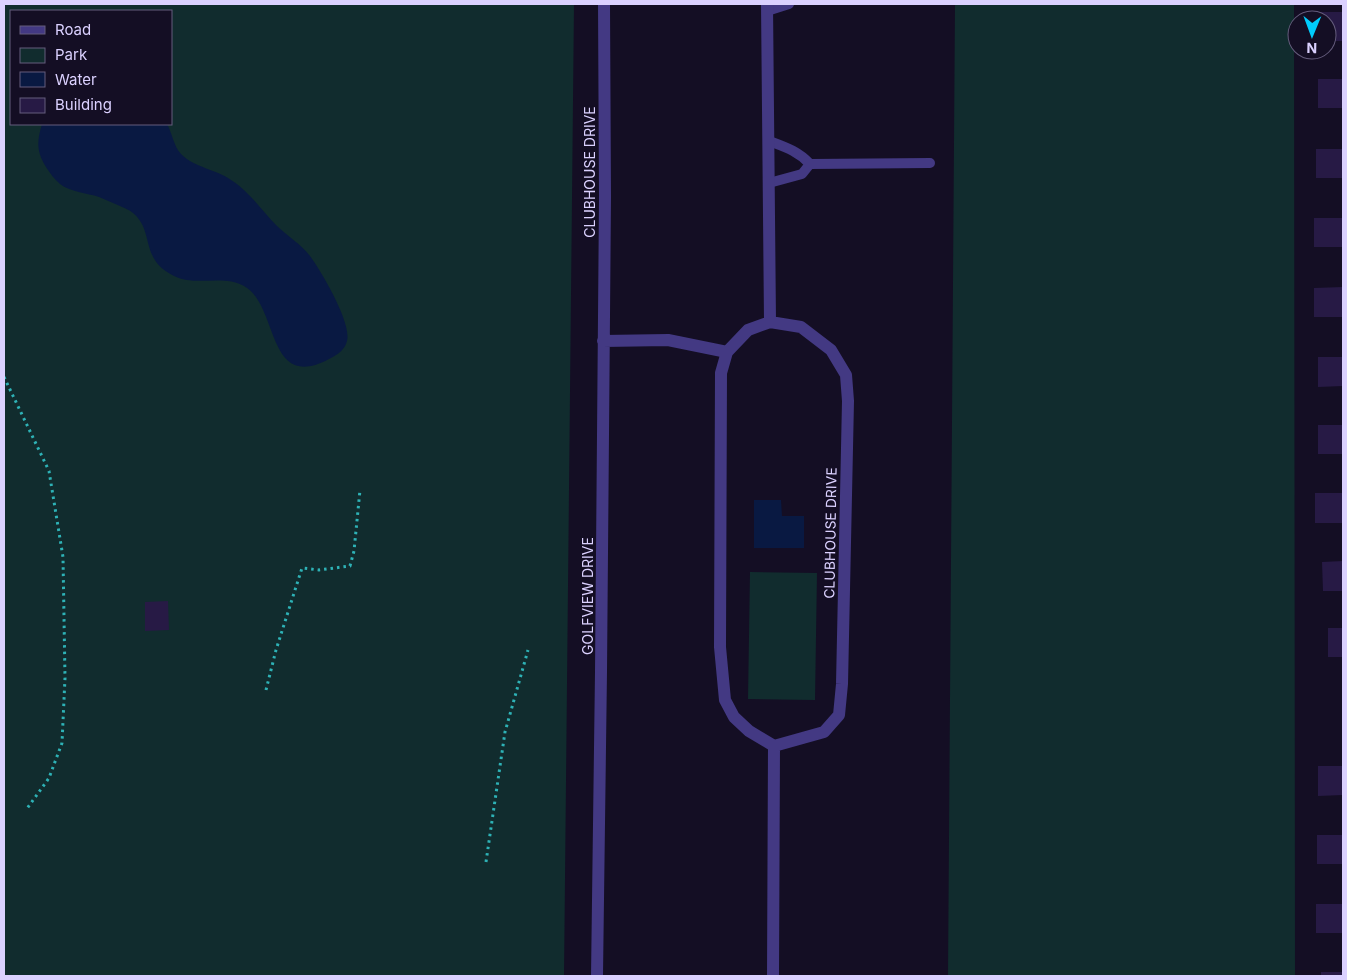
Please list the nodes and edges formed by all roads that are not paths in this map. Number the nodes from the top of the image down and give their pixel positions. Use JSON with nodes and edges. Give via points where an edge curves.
{"nodes":[{"id":1,"x":604,"y":4,"type":"edge"},
{"id":2,"x":789,"y":4,"type":"edge"},
{"id":3,"x":767,"y":8,"type":"edge"},
{"id":4,"x":769,"y":141,"type":"junction"},
{"id":5,"x":930,"y":163,"type":"dead end"},
{"id":6,"x":810,"y":164,"type":"junction"},
{"id":7,"x":769,"y":183,"type":"junction"},
{"id":8,"x":770,"y":322,"type":"junction"},
{"id":9,"x":603,"y":341,"type":"junction"},
{"id":10,"x":727,"y":352,"type":"junction"},
{"id":11,"x":774,"y":746,"type":"junction"},
{"id":12,"x":597,"y":976,"type":"edge"},
{"id":13,"x":773,"y":976,"type":"edge"}],
"edges":[{"from":1,"to":9,"type":"street","name":"CLUBHOUSE DRIVE"},
{"from":2,"to":3,"type":"lane"},
{"from":3,"to":4,"type":"street"},
{"from":4,"to":6,"type":"lane","via":[[793,150]]},
{"from":4,"to":7,"type":"street"},
{"from":5,"to":6,"type":"lane"},
{"from":6,"to":7,"type":"lane","via":[[802,174]]},
{"from":7,"to":8,"type":"street"},
{"from":8,"to":10,"type":"street","via":[[748,330]]},
{"from":8,"to":11,"type":"street","name":"CLUBHOUSE DRIVE","via":[[801,327],[831,350],[846,375],[848,401],[839,715],[824,732]]},
{"from":9,"to":10,"type":"street","via":[[668,340]]},
{"from":9,"to":12,"type":"street","name":"GOLFVIEW DRIVE"},
{"from":10,"to":11,"type":"street","via":[[721,373],[720,637],[725,700],[739,722]]},
{"from":11,"to":13,"type":"street"}]}
